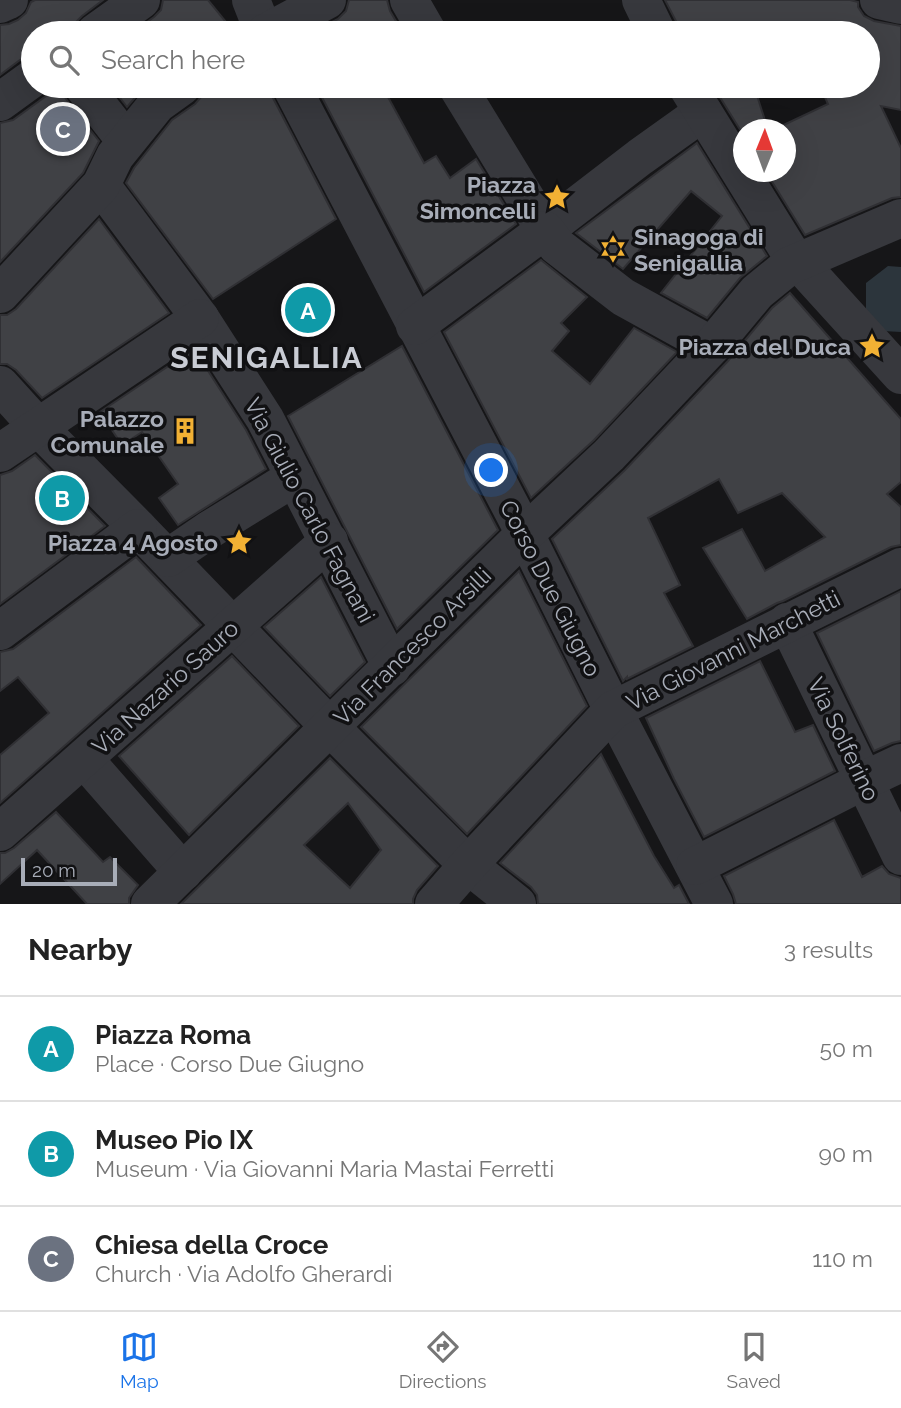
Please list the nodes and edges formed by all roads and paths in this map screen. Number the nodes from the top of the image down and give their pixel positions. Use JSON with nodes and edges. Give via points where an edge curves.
{"nodes":[{"id":1,"x":9,"y":0,"type":"edge"},
{"id":2,"x":251,"y":0,"type":"edge"},
{"id":3,"x":327,"y":0,"type":"edge"},
{"id":4,"x":409,"y":0,"type":"edge"},
{"id":5,"x":641,"y":0,"type":"edge"},
{"id":6,"x":879,"y":0,"type":"edge"},
{"id":7,"x":0,"y":4,"type":"edge"},
{"id":8,"x":901,"y":5,"type":"edge"},
{"id":9,"x":259,"y":21,"type":"edge"},
{"id":10,"x":287,"y":21,"type":"edge"},
{"id":11,"x":421,"y":21,"type":"edge"},
{"id":12,"x":651,"y":21,"type":"edge"},
{"id":13,"x":21,"y":87,"type":"edge"},
{"id":14,"x":92,"y":98,"type":"edge"},
{"id":15,"x":165,"y":98,"type":"edge"},
{"id":16,"x":297,"y":98,"type":"edge"},
{"id":17,"x":464,"y":98,"type":"edge"},
{"id":18,"x":695,"y":99,"type":"edge"},
{"id":19,"x":0,"y":102,"type":"edge"},
{"id":20,"x":126,"y":141,"type":"junction"},
{"id":21,"x":101,"y":185,"type":"junction"},
{"id":22,"x":901,"y":218,"type":"edge"},
{"id":23,"x":545,"y":230,"type":"junction"},
{"id":24,"x":793,"y":261,"type":"junction"},
{"id":25,"x":0,"y":294,"type":"edge"},
{"id":26,"x":200,"y":318,"type":"junction"},
{"id":27,"x":415,"y":326,"type":"junction"},
{"id":28,"x":712,"y":346,"type":"junction"},
{"id":29,"x":901,"y":374,"type":"edge"},
{"id":30,"x":0,"y":385,"type":"edge"},
{"id":31,"x":39,"y":428,"type":"junction"},
{"id":32,"x":0,"y":453,"type":"edge"},
{"id":33,"x":295,"y":477,"type":"junction"},
{"id":34,"x":138,"y":528,"type":"junction"},
{"id":35,"x":525,"y":534,"type":"junction"},
{"id":36,"x":329,"y":541,"type":"junction"},
{"id":37,"x":167,"y":558,"type":"junction"},
{"id":38,"x":901,"y":566,"type":"edge"},
{"id":39,"x":787,"y":622,"type":"junction"},
{"id":40,"x":233,"y":626,"type":"junction"},
{"id":41,"x":0,"y":631,"type":"edge"},
{"id":42,"x":392,"y":667,"type":"junction"},
{"id":43,"x":613,"y":710,"type":"junction"},
{"id":44,"x":330,"y":727,"type":"junction"},
{"id":45,"x":84,"y":759,"type":"junction"},
{"id":46,"x":901,"y":763,"type":"edge"},
{"id":47,"x":865,"y":780,"type":"junction"},
{"id":48,"x":0,"y":832,"type":"edge"},
{"id":49,"x":901,"y":856,"type":"edge"},
{"id":50,"x":468,"y":864,"type":"junction"},
{"id":51,"x":695,"y":866,"type":"junction"},
{"id":52,"x":183,"y":872,"type":"junction"},
{"id":53,"x":150,"y":904,"type":"edge"},
{"id":54,"x":434,"y":904,"type":"edge"},
{"id":55,"x":517,"y":904,"type":"edge"},
{"id":56,"x":714,"y":904,"type":"edge"}],
"edges":[{"from":1,"to":7,"type":"street"},
{"from":2,"to":9,"type":"street"},
{"from":3,"to":10,"type":"street"},
{"from":4,"to":11,"type":"street"},
{"from":5,"to":12,"type":"street"},
{"from":6,"to":8,"type":"street"},
{"from":13,"to":19,"type":"street"},
{"from":14,"to":20,"type":"street"},
{"from":15,"to":20,"type":"street"},
{"from":16,"to":27,"type":"street","name":"Corso Due Giugno"},
{"from":17,"to":23,"type":"street"},
{"from":18,"to":23,"type":"street","via":[[640,157]]},
{"from":18,"to":24,"type":"street"},
{"from":20,"to":21,"type":"street"},
{"from":21,"to":25,"type":"street"},
{"from":21,"to":26,"type":"street","name":"Via Giulio Carlo Fagnani"},
{"from":22,"to":24,"type":"street"},
{"from":23,"to":27,"type":"street"},
{"from":23,"to":28,"type":"street","via":[[557,246],[623,297]]},
{"from":24,"to":28,"type":"street","name":"Via Francesco Arsilli","via":[[757,292]]},
{"from":24,"to":29,"type":"street"},
{"from":26,"to":31,"type":"street"},
{"from":26,"to":33,"type":"street","name":"Via Giulio Carlo Fagnani","via":[[265,419]]},
{"from":27,"to":35,"type":"street","name":"Corso Due Giugno"},
{"from":28,"to":35,"type":"street","name":"Via Francesco Arsilli","via":[[609,456]]},
{"from":30,"to":31,"type":"street"},
{"from":31,"to":32,"type":"street"},
{"from":31,"to":34,"type":"street"},
{"from":33,"to":36,"type":"street","name":"Via Giulio Carlo Fagnani"},
{"from":33,"to":37,"type":"street"},
{"from":34,"to":37,"type":"street"},
{"from":34,"to":41,"type":"street"},
{"from":35,"to":42,"type":"street","name":"Via Francesco Arsilli"},
{"from":35,"to":43,"type":"street","name":"Corso Due Giugno"},
{"from":36,"to":40,"type":"street","name":"Via Nazario Sauro"},
{"from":36,"to":42,"type":"street","name":"Via Giulio Carlo Fagnani"},
{"from":37,"to":40,"type":"street"},
{"from":38,"to":39,"type":"street","name":"Via Giovanni Marchetti"},
{"from":39,"to":43,"type":"street","name":"Via Giovanni Marchetti"},
{"from":39,"to":47,"type":"street","name":"Via Solferino"},
{"from":40,"to":44,"type":"street"},
{"from":40,"to":45,"type":"street","name":"Via Nazario Sauro"},
{"from":42,"to":44,"type":"street","name":"Via Francesco Arsilli"},
{"from":43,"to":50,"type":"street","name":"Via Giovanni Marchetti"},
{"from":43,"to":51,"type":"street","name":"Corso Due Giugno"},
{"from":44,"to":50,"type":"street"},
{"from":44,"to":52,"type":"street","name":"Via Francesco Arsilli"},
{"from":45,"to":48,"type":"street","name":"Via Nazario Sauro"},
{"from":45,"to":52,"type":"street"},
{"from":46,"to":47,"type":"street"},
{"from":47,"to":49,"type":"street","name":"Via Solferino"},
{"from":47,"to":51,"type":"street"},
{"from":50,"to":54,"type":"street","name":"Via Giovanni Marchetti"},
{"from":50,"to":55,"type":"street"},
{"from":51,"to":56,"type":"street","name":"Corso Due Giugno"},
{"from":52,"to":53,"type":"street","name":"Via Francesco Arsilli"}]}
